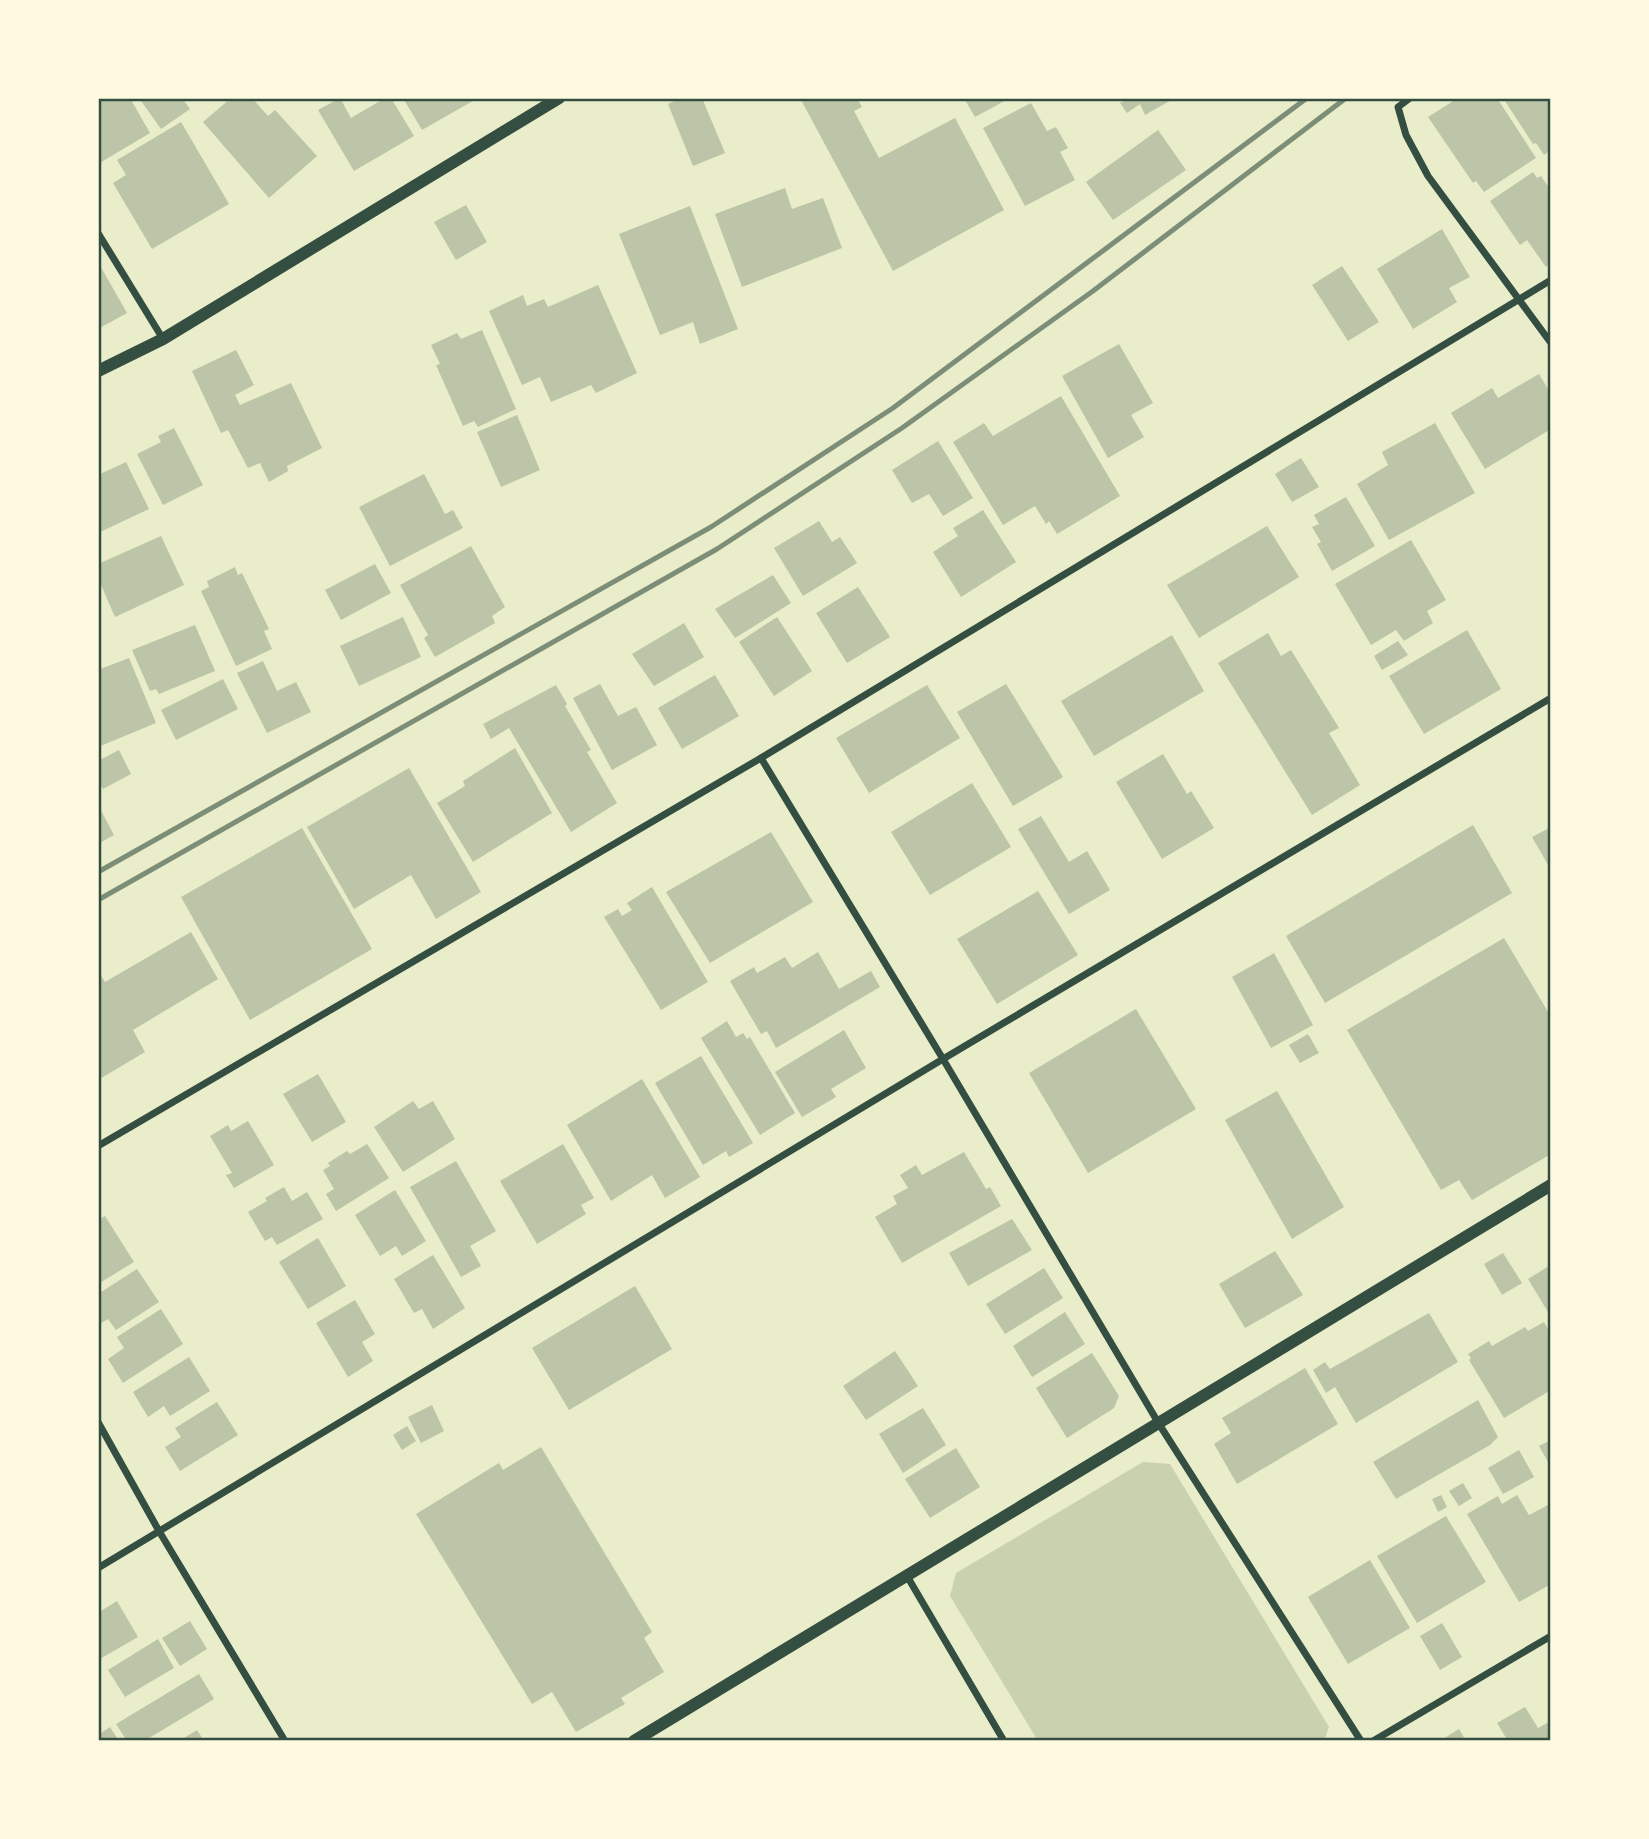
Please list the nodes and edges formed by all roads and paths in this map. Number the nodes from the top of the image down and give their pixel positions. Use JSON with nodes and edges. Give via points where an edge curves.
{"nodes":[{"id":1,"x":559,"y":98,"type":"edge"},
{"id":2,"x":1395,"y":98,"type":"edge"},
{"id":3,"x":1410,"y":98,"type":"edge"},
{"id":4,"x":1398,"y":107,"type":"junction"},
{"id":5,"x":98,"y":233,"type":"edge"},
{"id":6,"x":1551,"y":280,"type":"edge"},
{"id":7,"x":1519,"y":299,"type":"junction"},
{"id":8,"x":163,"y":339,"type":"junction"},
{"id":9,"x":1551,"y":343,"type":"edge"},
{"id":10,"x":98,"y":371,"type":"edge"},
{"id":11,"x":1551,"y":698,"type":"edge"},
{"id":12,"x":761,"y":758,"type":"junction"},
{"id":13,"x":943,"y":1059,"type":"junction"},
{"id":14,"x":98,"y":1146,"type":"edge"},
{"id":15,"x":1551,"y":1185,"type":"edge"},
{"id":16,"x":98,"y":1422,"type":"edge"},
{"id":17,"x":1160,"y":1424,"type":"junction"},
{"id":18,"x":159,"y":1531,"type":"junction"},
{"id":19,"x":98,"y":1568,"type":"edge"},
{"id":20,"x":907,"y":1576,"type":"junction"},
{"id":21,"x":1551,"y":1636,"type":"edge"},
{"id":22,"x":285,"y":1741,"type":"edge"},
{"id":23,"x":634,"y":1741,"type":"edge"},
{"id":24,"x":1004,"y":1741,"type":"edge"},
{"id":25,"x":1361,"y":1741,"type":"edge"},
{"id":26,"x":1373,"y":1741,"type":"edge"}],
"edges":[{"from":1,"to":8,"type":"street"},
{"from":2,"to":4,"type":"street"},
{"from":3,"to":4,"type":"street"},
{"from":4,"to":7,"type":"street","via":[[1406,135],[1428,176]]},
{"from":5,"to":8,"type":"street"},
{"from":6,"to":7,"type":"street"},
{"from":7,"to":9,"type":"street"},
{"from":7,"to":12,"type":"street"},
{"from":8,"to":10,"type":"street"},
{"from":11,"to":13,"type":"street"},
{"from":12,"to":13,"type":"street"},
{"from":12,"to":14,"type":"street"},
{"from":13,"to":17,"type":"street"},
{"from":13,"to":18,"type":"street"},
{"from":15,"to":17,"type":"street"},
{"from":16,"to":18,"type":"street"},
{"from":17,"to":20,"type":"street"},
{"from":17,"to":25,"type":"street"},
{"from":18,"to":19,"type":"street"},
{"from":18,"to":22,"type":"street"},
{"from":20,"to":23,"type":"street"},
{"from":20,"to":24,"type":"street"},
{"from":21,"to":26,"type":"street"}]}
